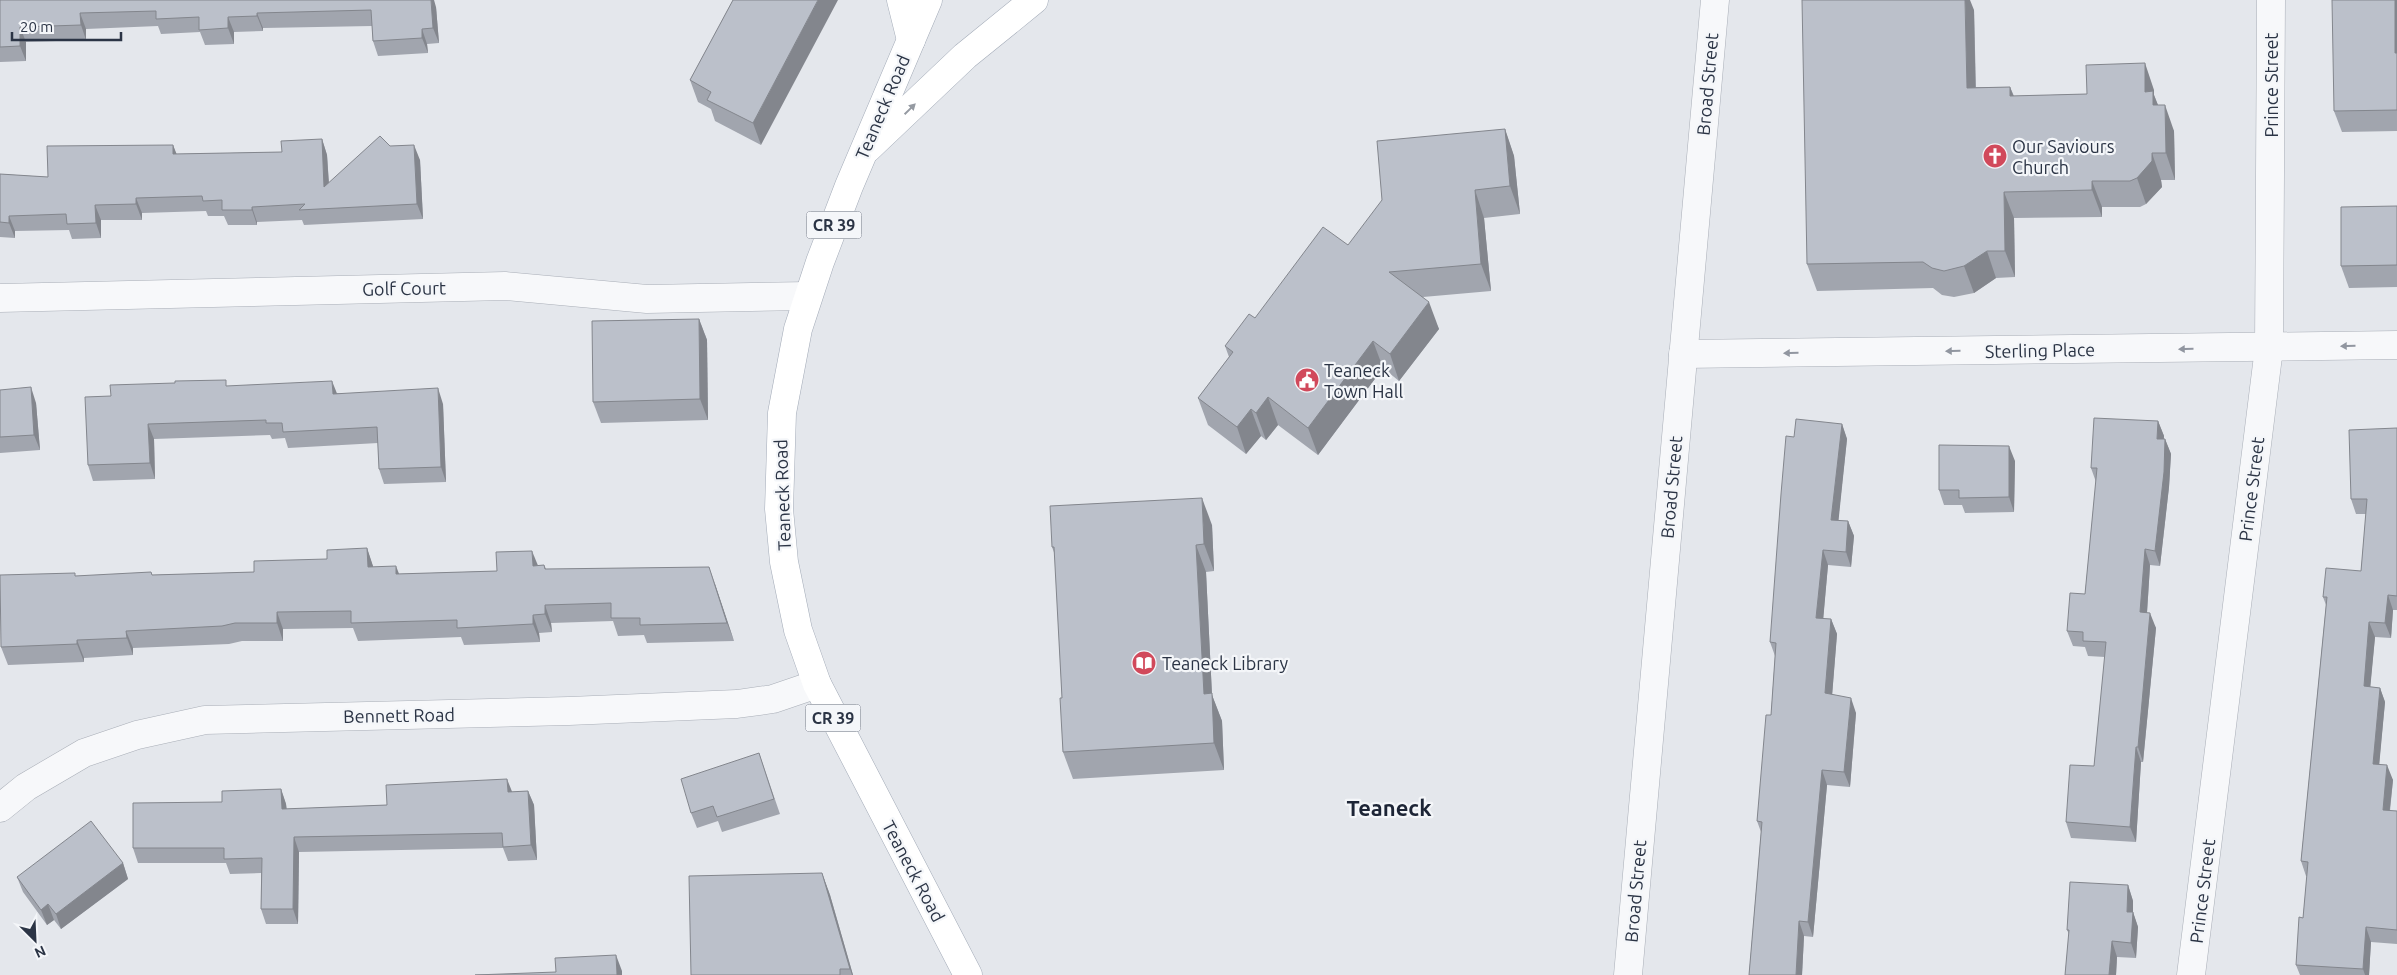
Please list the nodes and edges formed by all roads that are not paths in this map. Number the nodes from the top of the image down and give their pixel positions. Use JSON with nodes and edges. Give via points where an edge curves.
{"nodes":[{"id":1,"x":901,"y":0,"type":"edge"},
{"id":2,"x":928,"y":0,"type":"edge"},
{"id":3,"x":1034,"y":0,"type":"edge"},
{"id":4,"x":1715,"y":0,"type":"edge"},
{"id":5,"x":2272,"y":0,"type":"edge"},
{"id":6,"x":911,"y":40,"type":"junction"},
{"id":7,"x":862,"y":155,"type":"junction"},
{"id":8,"x":808,"y":296,"type":"junction"},
{"id":9,"x":0,"y":298,"type":"edge"},
{"id":10,"x":2397,"y":345,"type":"edge"},
{"id":11,"x":2269,"y":348,"type":"junction"},
{"id":12,"x":1683,"y":354,"type":"junction"},
{"id":13,"x":817,"y":684,"type":"junction"},
{"id":14,"x":0,"y":808,"type":"edge"},
{"id":15,"x":968,"y":975,"type":"edge"},
{"id":16,"x":1628,"y":975,"type":"edge"},
{"id":17,"x":2191,"y":975,"type":"edge"}],
"edges":[{"from":1,"to":6,"type":"main road"},
{"from":2,"to":6,"type":"main road","name":"Teaneck Road","number":"CR 39"},
{"from":7,"to":3,"type":"main road","one_way":true,"via":[[965,56]]},
{"from":4,"to":12,"type":"street","name":"Broad Street"},
{"from":5,"to":11,"type":"street","name":"Prince Street"},
{"from":6,"to":7,"type":"main road","name":"Teaneck Road","number":"CR 39"},
{"from":7,"to":8,"type":"main road","name":"Teaneck Road","number":"CR 39"},
{"from":8,"to":9,"type":"street","name":"Golf Court","via":[[646,299],[505,286]]},
{"from":8,"to":13,"type":"main road","name":"Teaneck Road","number":"CR 39","via":[[785,387],[778,483],[787,578],[798,630]]},
{"from":10,"to":11,"type":"street","name":"Sterling Place","one_way":true},
{"from":11,"to":12,"type":"street","name":"Sterling Place","one_way":true},
{"from":11,"to":17,"type":"street","name":"Prince Street"},
{"from":12,"to":16,"type":"street","name":"Broad Street"},
{"from":13,"to":14,"type":"street","name":"Bennett Road","via":[[774,699],[737,704],[205,720],[137,735],[84,753],[26,786]]},
{"from":13,"to":15,"type":"main road","name":"Teaneck Road","number":"CR 39"}]}
